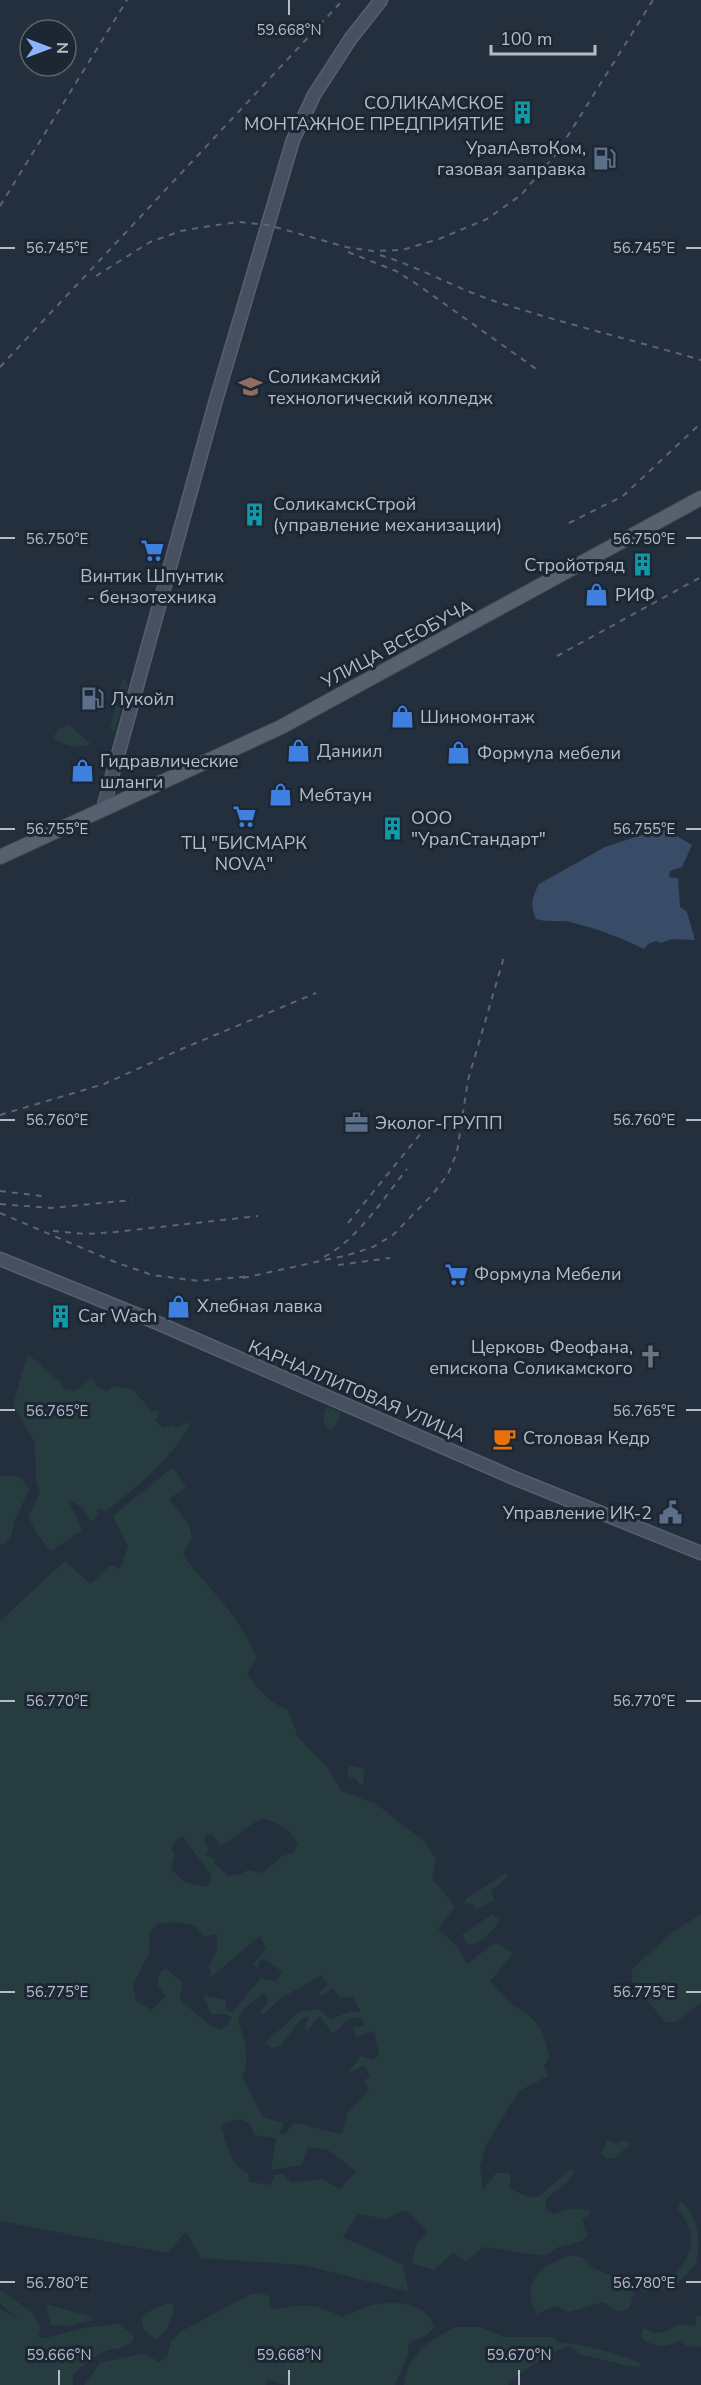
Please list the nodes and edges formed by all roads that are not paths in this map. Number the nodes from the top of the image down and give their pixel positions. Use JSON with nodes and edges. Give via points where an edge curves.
{"nodes":[{"id":1,"x":381,"y":0,"type":"edge"},
{"id":2,"x":701,"y":498,"type":"edge"},
{"id":3,"x":103,"y":809,"type":"junction"},
{"id":4,"x":0,"y":857,"type":"edge"},
{"id":5,"x":0,"y":1259,"type":"edge"},
{"id":6,"x":701,"y":1553,"type":"edge"}],
"edges":[{"from":1,"to":3,"type":"street","via":[[314,95],[293,140],[209,423]]},
{"from":2,"to":3,"type":"main road","name":"УЛИЦА ВСЕОБУЧА","via":[[281,727]]},
{"from":3,"to":4,"type":"main road","name":"УЛИЦА ВСЕОБУЧА"},
{"from":5,"to":6,"type":"street","name":"КАРНАЛЛИТОВАЯ УЛИЦА"}]}
